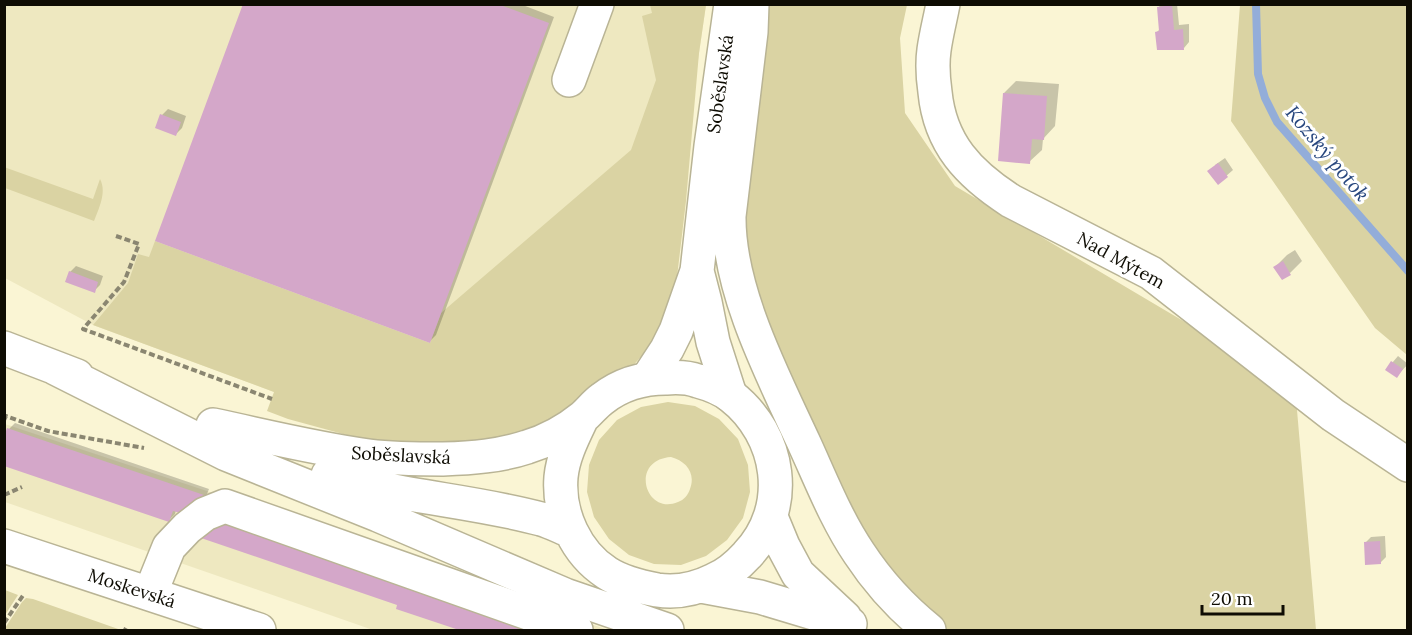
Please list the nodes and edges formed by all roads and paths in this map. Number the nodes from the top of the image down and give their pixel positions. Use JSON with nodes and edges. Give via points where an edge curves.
{"nodes":[{"id":1,"x":597,"y":4,"type":"edge"},
{"id":2,"x":731,"y":4,"type":"edge"},
{"id":3,"x":752,"y":4,"type":"edge"},
{"id":4,"x":943,"y":4,"type":"edge"},
{"id":5,"x":569,"y":80,"type":"dead end"},
{"id":6,"x":116,"y":236,"type":"dead end"},
{"id":7,"x":697,"y":271,"type":"junction"},
{"id":8,"x":4,"y":348,"type":"edge"},
{"id":9,"x":55,"y":368,"type":"junction"},
{"id":10,"x":648,"y":378,"type":"junction"},
{"id":11,"x":730,"y":395,"type":"junction"},
{"id":12,"x":272,"y":399,"type":"dead end"},
{"id":13,"x":582,"y":418,"type":"junction"},
{"id":14,"x":4,"y":420,"type":"edge"},
{"id":15,"x":213,"y":425,"type":"junction"},
{"id":16,"x":146,"y":448,"type":"dead end"},
{"id":17,"x":1407,"y":465,"type":"edge"},
{"id":18,"x":22,"y":487,"type":"dead end"},
{"id":19,"x":4,"y":495,"type":"edge"},
{"id":20,"x":771,"y":517,"type":"junction"},
{"id":21,"x":571,"y":531,"type":"junction"},
{"id":22,"x":4,"y":546,"type":"edge"},
{"id":23,"x":701,"y":586,"type":"junction"},
{"id":24,"x":24,"y":594,"type":"dead end"},
{"id":25,"x":150,"y":594,"type":"junction"},
{"id":26,"x":4,"y":623,"type":"edge"},
{"id":27,"x":855,"y":627,"type":"edge"},
{"id":28,"x":259,"y":630,"type":"edge"},
{"id":29,"x":576,"y":630,"type":"edge"},
{"id":30,"x":667,"y":630,"type":"edge"},
{"id":31,"x":929,"y":630,"type":"edge"}],
"edges":[{"from":1,"to":5,"type":"main road"},
{"from":2,"to":7,"type":"main road","name":"Soběslavská"},
{"from":3,"to":31,"type":"main road","via":[[729,216],[732,257],[740,287],[790,413],[843,526],[879,579]]},
{"from":4,"to":17,"type":"main road","name":"Nad Mýtem","via":[[934,52],[936,105],[951,145],[975,175],[1011,201],[1151,273],[1334,415]]},
{"from":6,"to":12,"type":"path","via":[[139,244],[124,282],[82,329]]},
{"from":7,"to":10,"type":"main road","name":"Soběslavská","via":[[676,331]]},
{"from":7,"to":11,"type":"main road","name":"Soběslavská","via":[[712,342]]},
{"from":8,"to":9,"type":"main road","name":"Soběslavská"},
{"from":9,"to":15,"type":"main road","name":"Soběslavská"},
{"from":9,"to":30,"type":"main road","via":[[226,454],[565,595]]},
{"from":10,"to":11,"type":"main road","name":"Soběslavská","via":[[681,377]]},
{"from":10,"to":13,"type":"main road","name":"Soběslavská","via":[[602,398]]},
{"from":11,"to":20,"type":"main road","name":"Soběslavská","via":[[758,426],[768,448],[776,483]]},
{"from":13,"to":15,"type":"main road","name":"Soběslavská","via":[[528,447],[448,459],[371,456]]},
{"from":13,"to":21,"type":"main road","name":"Soběslavská","via":[[561,478],[564,514]]},
{"from":14,"to":16,"type":"path","via":[[6,416],[48,431]]},
{"from":15,"to":21,"type":"main road","name":"Soběslavská","via":[[269,454],[350,482],[508,511]]},
{"from":18,"to":19,"type":"path"},
{"from":20,"to":23,"type":"main road","name":"Soběslavská","via":[[754,548],[733,570]]},
{"from":20,"to":27,"type":"main road","via":[[798,574]]},
{"from":21,"to":23,"type":"main road","name":"Soběslavská","via":[[595,564],[625,581],[656,590]]},
{"from":22,"to":25,"type":"main road","name":"Moskevská"},
{"from":23,"to":27,"type":"main road","via":[[760,597]]},
{"from":24,"to":26,"type":"path"},
{"from":25,"to":28,"type":"main road","name":"Moskevská"},
{"from":25,"to":29,"type":"main road","via":[[169,546],[206,514],[225,506]]}]}
